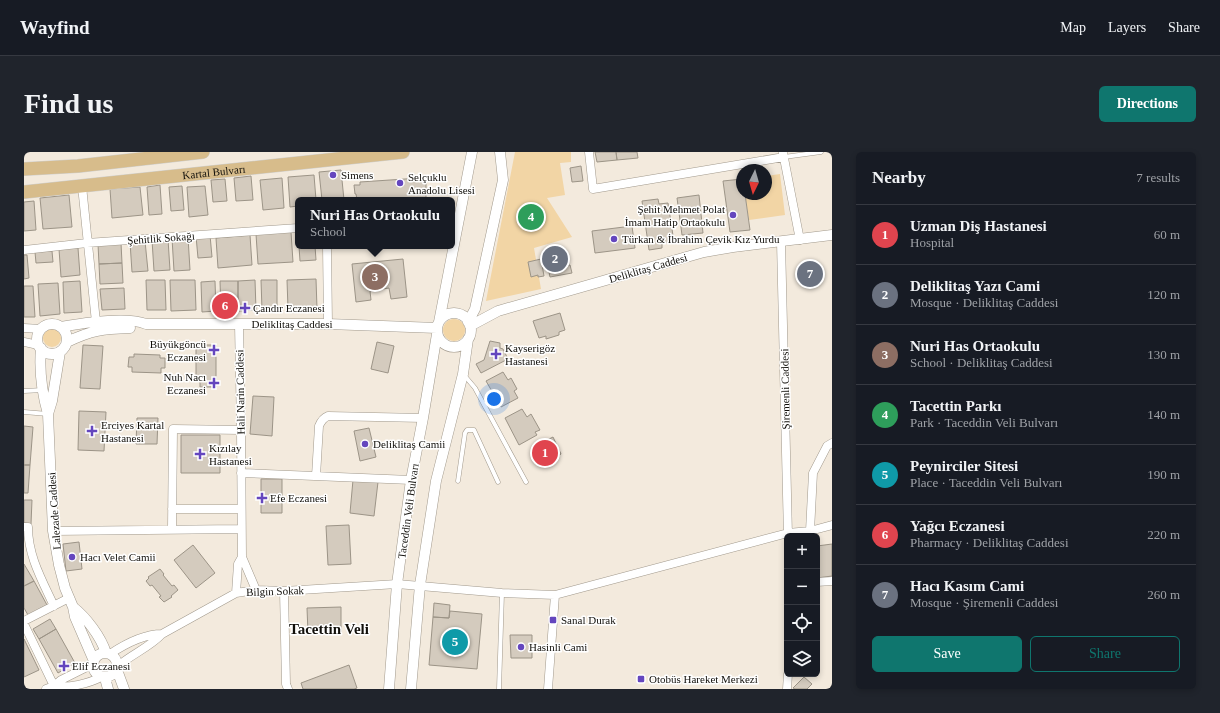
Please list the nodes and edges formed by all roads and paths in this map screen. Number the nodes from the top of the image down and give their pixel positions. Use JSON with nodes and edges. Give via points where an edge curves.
{"nodes":[{"id":1,"x":203,"y":152,"type":"edge"},
{"id":2,"x":404,"y":152,"type":"edge"},
{"id":3,"x":472,"y":152,"type":"edge"},
{"id":4,"x":500,"y":152,"type":"edge"},
{"id":5,"x":589,"y":152,"type":"edge"},
{"id":6,"x":821,"y":152,"type":"edge"},
{"id":7,"x":185,"y":153,"type":"edge"},
{"id":8,"x":783,"y":154,"type":"edge"},
{"id":9,"x":24,"y":170,"type":"edge"},
{"id":10,"x":82,"y":186,"type":"junction"},
{"id":11,"x":24,"y":192,"type":"edge"},
{"id":12,"x":456,"y":217,"type":"edge"},
{"id":13,"x":295,"y":228,"type":"edge"},
{"id":14,"x":832,"y":235,"type":"edge"},
{"id":15,"x":800,"y":240,"type":"junction"},
{"id":16,"x":781,"y":242,"type":"junction"},
{"id":17,"x":87,"y":243,"type":"junction"},
{"id":18,"x":327,"y":249,"type":"edge"},
{"id":19,"x":451,"y":249,"type":"edge"},
{"id":20,"x":24,"y":250,"type":"edge"},
{"id":21,"x":96,"y":322,"type":"junction"},
{"id":22,"x":146,"y":324,"type":"junction"},
{"id":23,"x":239,"y":324,"type":"junction"},
{"id":24,"x":328,"y":324,"type":"junction"},
{"id":25,"x":469,"y":324,"type":"junction"},
{"id":26,"x":60,"y":327,"type":"junction"},
{"id":27,"x":24,"y":328,"type":"edge"},
{"id":28,"x":438,"y":328,"type":"junction"},
{"id":29,"x":41,"y":329,"type":"junction"},
{"id":30,"x":468,"y":339,"type":"junction"},
{"id":31,"x":24,"y":342,"type":"edge"},
{"id":32,"x":67,"y":342,"type":"junction"},
{"id":33,"x":40,"y":347,"type":"junction"},
{"id":34,"x":60,"y":352,"type":"junction"},
{"id":35,"x":463,"y":374,"type":"junction"},
{"id":36,"x":24,"y":390,"type":"edge"},
{"id":37,"x":43,"y":390,"type":"junction"},
{"id":38,"x":24,"y":412,"type":"edge"},
{"id":39,"x":48,"y":414,"type":"junction"},
{"id":40,"x":423,"y":418,"type":"junction"},
{"id":41,"x":241,"y":430,"type":"junction"},
{"id":42,"x":832,"y":443,"type":"edge"},
{"id":43,"x":241,"y":473,"type":"junction"},
{"id":44,"x":316,"y":476,"type":"junction"},
{"id":45,"x":411,"y":480,"type":"junction"},
{"id":46,"x":458,"y":481,"type":"dead end"},
{"id":47,"x":498,"y":482,"type":"dead end"},
{"id":48,"x":526,"y":482,"type":"dead end"},
{"id":49,"x":172,"y":509,"type":"junction"},
{"id":50,"x":241,"y":509,"type":"junction"},
{"id":51,"x":832,"y":525,"type":"edge"},
{"id":52,"x":24,"y":527,"type":"edge"},
{"id":53,"x":172,"y":529,"type":"junction"},
{"id":54,"x":241,"y":529,"type":"junction"},
{"id":55,"x":53,"y":531,"type":"junction"},
{"id":56,"x":810,"y":531,"type":"junction"},
{"id":57,"x":788,"y":533,"type":"edge"},
{"id":58,"x":795,"y":533,"type":"edge"},
{"id":59,"x":784,"y":535,"type":"edge"},
{"id":60,"x":26,"y":539,"type":"edge"},
{"id":61,"x":242,"y":557,"type":"junction"},
{"id":62,"x":832,"y":581,"type":"edge"},
{"id":63,"x":820,"y":582,"type":"edge"},
{"id":64,"x":397,"y":584,"type":"junction"},
{"id":65,"x":420,"y":585,"type":"junction"},
{"id":66,"x":256,"y":590,"type":"junction"},
{"id":67,"x":284,"y":591,"type":"junction"},
{"id":68,"x":236,"y":593,"type":"junction"},
{"id":69,"x":502,"y":593,"type":"junction"},
{"id":70,"x":555,"y":595,"type":"junction"},
{"id":71,"x":71,"y":602,"type":"junction"},
{"id":72,"x":54,"y":606,"type":"junction"},
{"id":73,"x":24,"y":621,"type":"edge"},
{"id":74,"x":24,"y":624,"type":"edge"},
{"id":75,"x":162,"y":634,"type":"junction"},
{"id":76,"x":108,"y":653,"type":"junction"},
{"id":77,"x":93,"y":662,"type":"junction"},
{"id":78,"x":117,"y":668,"type":"junction"},
{"id":79,"x":103,"y":677,"type":"junction"},
{"id":80,"x":788,"y":677,"type":"edge"},
{"id":81,"x":50,"y":688,"type":"edge"},
{"id":82,"x":108,"y":689,"type":"edge"},
{"id":83,"x":124,"y":689,"type":"edge"},
{"id":84,"x":288,"y":689,"type":"edge"},
{"id":85,"x":389,"y":689,"type":"edge"},
{"id":86,"x":411,"y":689,"type":"edge"},
{"id":87,"x":499,"y":689,"type":"edge"},
{"id":88,"x":548,"y":689,"type":"edge"},
{"id":89,"x":787,"y":689,"type":"edge"}],
"edges":[{"from":1,"to":7,"type":"main road","name":"Kartal Bulvarı"},
{"from":2,"to":10,"type":"main road","name":"Kartal Bulvarı"},
{"from":3,"to":12,"type":"street","name":"Taceddin Veli Bulvarı"},
{"from":4,"to":25,"type":"street","via":[[503,180]]},
{"from":5,"to":8,"type":"street","via":[[593,189]]},
{"from":6,"to":8,"type":"lane"},
{"from":7,"to":9,"type":"main road","name":"Kartal Bulvarı"},
{"from":8,"to":15,"type":"street"},
{"from":10,"to":11,"type":"main road","name":"Kartal Bulvarı"},
{"from":10,"to":17,"type":"street"},
{"from":13,"to":17,"type":"street","name":"Şehitlik Sokağı"},
{"from":14,"to":15,"type":"street","name":"Deliklitaş Caddesi"},
{"from":15,"to":16,"type":"street","name":"Deliklitaş Caddesi"},
{"from":16,"to":25,"type":"street","name":"Deliklitaş Caddesi","via":[[697,254],[498,311]]},
{"from":16,"to":57,"type":"street","name":"Şiremenli Caddesi"},
{"from":17,"to":20,"type":"street","name":"Şehitlik Sokağı"},
{"from":17,"to":21,"type":"street"},
{"from":18,"to":24,"type":"street"},
{"from":19,"to":28,"type":"street","name":"Taceddin Veli Bulvarı"},
{"from":21,"to":22,"type":"street","name":"Deliklitaş Caddesi"},
{"from":21,"to":26,"type":"street","name":"Deliklitaş Caddesi"},
{"from":22,"to":23,"type":"street","name":"Deliklitaş Caddesi"},
{"from":22,"to":32,"type":"street","name":"Deliklitaş Caddesi","via":[[141,327],[88,332]]},
{"from":23,"to":24,"type":"street","name":"Deliklitaş Caddesi"},
{"from":23,"to":41,"type":"street","name":"Hali Narin Caddesi"},
{"from":24,"to":28,"type":"street","name":"Deliklitaş Caddesi"},
{"from":25,"to":28,"type":"street","via":[[462,315],[454,313],[445,315]]},
{"from":25,"to":30,"type":"street","via":[[471,330]]},
{"from":26,"to":29,"type":"street","via":[[52,324]]},
{"from":26,"to":32,"type":"street","via":[[66,333]]},
{"from":27,"to":29,"type":"street"},
{"from":28,"to":30,"type":"street","via":[[442,342],[449,346],[458,347]]},
{"from":28,"to":40,"type":"street","name":"Taceddin Veli Bulvarı"},
{"from":29,"to":33,"type":"street","via":[[38,337]]},
{"from":30,"to":35,"type":"street","name":"Taceddin Veli Bulvarı"},
{"from":31,"to":33,"type":"street"},
{"from":32,"to":34,"type":"street"},
{"from":33,"to":34,"type":"street","via":[[52,354]]},
{"from":33,"to":37,"type":"street","name":"Lalezade Caddesi"},
{"from":34,"to":39,"type":"street","name":"Lalezade Caddesi"},
{"from":35,"to":48,"type":"lane","via":[[475,388]]},
{"from":35,"to":65,"type":"street","name":"Taceddin Veli Bulvarı","via":[[436,481]]},
{"from":36,"to":37,"type":"lane"},
{"from":37,"to":39,"type":"street","name":"Lalezade Caddesi"},
{"from":38,"to":39,"type":"lane"},
{"from":39,"to":55,"type":"street","name":"Lalezade Caddesi"},
{"from":40,"to":44,"type":"street","via":[[325,417],[319,426]]},
{"from":40,"to":45,"type":"street","name":"Taceddin Veli Bulvarı"},
{"from":41,"to":43,"type":"street","name":"Hali Narin Caddesi"},
{"from":41,"to":49,"type":"street","via":[[173,429]]},
{"from":42,"to":56,"type":"street","via":[[813,473]]},
{"from":43,"to":44,"type":"street"},
{"from":43,"to":50,"type":"street","name":"Hali Narin Caddesi"},
{"from":44,"to":45,"type":"street"},
{"from":45,"to":64,"type":"street","name":"Taceddin Veli Bulvarı"},
{"from":46,"to":47,"type":"lane","via":[[465,433],[471,429],[474,430]]},
{"from":49,"to":50,"type":"street"},
{"from":49,"to":53,"type":"street"},
{"from":50,"to":54,"type":"street","name":"Hali Narin Caddesi"},
{"from":51,"to":56,"type":"street","name":"Bilgin Sokak"},
{"from":52,"to":60,"type":"street","via":[[28,527]]},
{"from":53,"to":54,"type":"street"},
{"from":53,"to":55,"type":"street"},
{"from":54,"to":61,"type":"street","name":"Hali Narin Caddesi"},
{"from":55,"to":71,"type":"street","name":"Lalezade Caddesi","via":[[60,572]]},
{"from":56,"to":58,"type":"street","name":"Bilgin Sokak"},
{"from":59,"to":70,"type":"street","name":"Bilgin Sokak"},
{"from":60,"to":72,"type":"street","via":[[35,566]]},
{"from":61,"to":66,"type":"street","name":"Hali Narin Caddesi"},
{"from":61,"to":68,"type":"street","name":"Hali Narin Caddesi","via":[[238,564]]},
{"from":62,"to":63,"type":"street"},
{"from":64,"to":65,"type":"street","name":"Bilgin Sokak"},
{"from":64,"to":67,"type":"street","name":"Bilgin Sokak"},
{"from":64,"to":85,"type":"street","name":"Taceddin Veli Bulvarı"},
{"from":65,"to":69,"type":"street","name":"Bilgin Sokak"},
{"from":65,"to":86,"type":"street","name":"Taceddin Veli Bulvarı"},
{"from":66,"to":67,"type":"street","name":"Bilgin Sokak"},
{"from":66,"to":68,"type":"street","name":"Bilgin Sokak"},
{"from":67,"to":84,"type":"street"},
{"from":68,"to":75,"type":"street","name":"Bilgin Sokak"},
{"from":69,"to":70,"type":"street","name":"Bilgin Sokak"},
{"from":69,"to":87,"type":"lane"},
{"from":70,"to":88,"type":"street"},
{"from":71,"to":72,"type":"street"},
{"from":71,"to":76,"type":"street","name":"Lalezade Caddesi","via":[[83,614]]},
{"from":71,"to":77,"type":"street","name":"Lalezade Caddesi","via":[[74,617]]},
{"from":72,"to":73,"type":"street"},
{"from":74,"to":81,"type":"street"},
{"from":75,"to":76,"type":"street","name":"Bilgin Sokak","via":[[152,634]]},
{"from":75,"to":78,"type":"street","name":"Bilgin Sokak"},
{"from":76,"to":77,"type":"street","via":[[98,655]]},
{"from":76,"to":78,"type":"street","via":[[116,658]]},
{"from":77,"to":79,"type":"street","via":[[95,672]]},
{"from":77,"to":81,"type":"street"},
{"from":78,"to":79,"type":"street","via":[[112,676]]},
{"from":78,"to":83,"type":"street"},
{"from":79,"to":81,"type":"street"},
{"from":79,"to":82,"type":"street"},
{"from":80,"to":89,"type":"street"}]}
